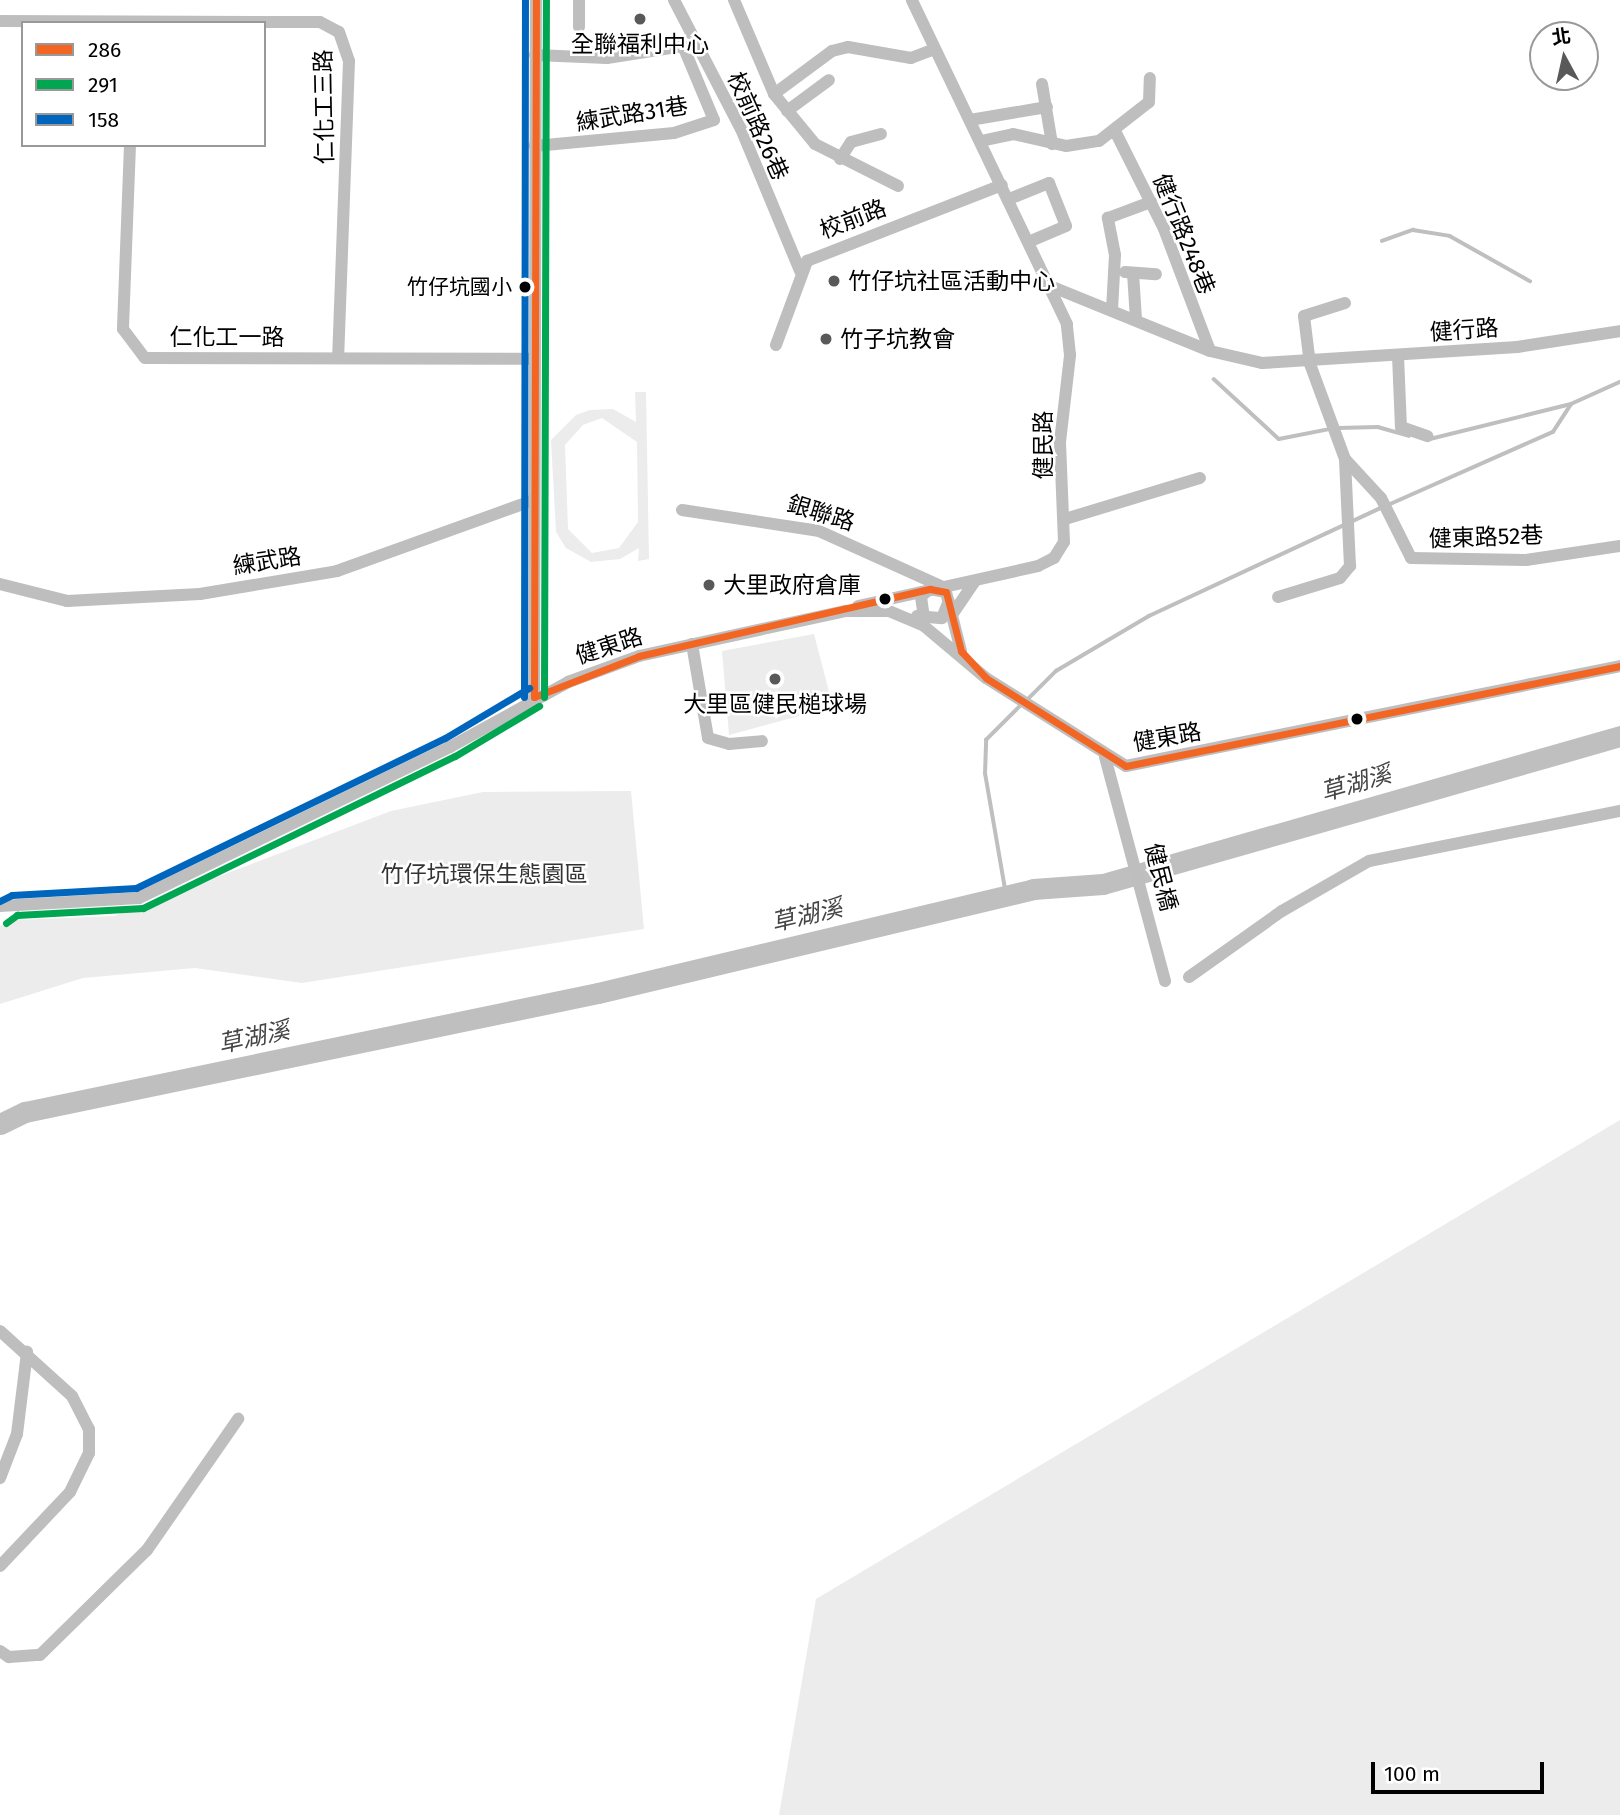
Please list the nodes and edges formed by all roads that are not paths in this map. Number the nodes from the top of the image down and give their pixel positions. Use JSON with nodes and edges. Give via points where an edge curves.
{"nodes":[{"id":1,"x":536,"y":0,"type":"edge"},
{"id":2,"x":579,"y":0,"type":"edge"},
{"id":3,"x":674,"y":0,"type":"edge"},
{"id":4,"x":734,"y":0,"type":"edge"},
{"id":5,"x":912,"y":0,"type":"edge"},
{"id":6,"x":0,"y":21,"type":"edge"},
{"id":7,"x":21,"y":21,"type":"edge"},
{"id":8,"x":266,"y":22,"type":"edge"},
{"id":9,"x":579,"y":27,"type":"dead end"},
{"id":10,"x":934,"y":49,"type":"junction"},
{"id":11,"x":535,"y":55,"type":"junction"},
{"id":12,"x":1150,"y":79,"type":"dead end"},
{"id":13,"x":829,"y":80,"type":"dead end"},
{"id":14,"x":1042,"y":85,"type":"dead end"},
{"id":15,"x":774,"y":94,"type":"junction"},
{"id":16,"x":1047,"y":107,"type":"junction"},
{"id":17,"x":787,"y":111,"type":"junction"},
{"id":18,"x":970,"y":120,"type":"junction"},
{"id":19,"x":1116,"y":133,"type":"junction"},
{"id":20,"x":881,"y":134,"type":"dead end"},
{"id":21,"x":981,"y":141,"type":"junction"},
{"id":22,"x":1052,"y":144,"type":"junction"},
{"id":23,"x":535,"y":145,"type":"junction"},
{"id":24,"x":130,"y":147,"type":"edge"},
{"id":25,"x":840,"y":159,"type":"junction"},
{"id":26,"x":1002,"y":185,"type":"junction"},
{"id":27,"x":898,"y":186,"type":"dead end"},
{"id":28,"x":1009,"y":200,"type":"junction"},
{"id":29,"x":1152,"y":202,"type":"junction"},
{"id":30,"x":1030,"y":241,"type":"junction"},
{"id":31,"x":800,"y":271,"type":"junction"},
{"id":32,"x":1115,"y":271,"type":"junction"},
{"id":33,"x":1133,"y":273,"type":"junction"},
{"id":34,"x":1156,"y":274,"type":"dead end"},
{"id":35,"x":1055,"y":288,"type":"junction"},
{"id":36,"x":1345,"y":303,"type":"dead end"},
{"id":37,"x":1112,"y":310,"type":"junction"},
{"id":38,"x":1136,"y":320,"type":"junction"},
{"id":39,"x":1620,"y":331,"type":"edge"},
{"id":40,"x":776,"y":345,"type":"dead end"},
{"id":41,"x":1210,"y":351,"type":"junction"},
{"id":42,"x":1398,"y":356,"type":"junction"},
{"id":43,"x":338,"y":358,"type":"junction"},
{"id":44,"x":531,"y":359,"type":"junction"},
{"id":45,"x":1310,"y":364,"type":"junction"},
{"id":46,"x":1427,"y":436,"type":"dead end"},
{"id":47,"x":1345,"y":459,"type":"junction"},
{"id":48,"x":1200,"y":478,"type":"dead end"},
{"id":49,"x":531,"y":501,"type":"junction"},
{"id":50,"x":681,"y":510,"type":"dead end"},
{"id":51,"x":1065,"y":519,"type":"junction"},
{"id":52,"x":1620,"y":546,"type":"edge"},
{"id":53,"x":977,"y":579,"type":"junction"},
{"id":54,"x":0,"y":584,"type":"edge"},
{"id":55,"x":935,"y":588,"type":"junction"},
{"id":56,"x":1278,"y":597,"type":"dead end"},
{"id":57,"x":950,"y":599,"type":"junction"},
{"id":58,"x":846,"y":611,"type":"junction"},
{"id":59,"x":954,"y":612,"type":"junction"},
{"id":60,"x":900,"y":614,"type":"junction"},
{"id":61,"x":925,"y":618,"type":"junction"},
{"id":62,"x":692,"y":644,"type":"junction"},
{"id":63,"x":961,"y":651,"type":"junction"},
{"id":64,"x":1620,"y":666,"type":"edge"},
{"id":65,"x":534,"y":697,"type":"junction"},
{"id":66,"x":762,"y":741,"type":"dead end"},
{"id":67,"x":1105,"y":757,"type":"junction"},
{"id":68,"x":1620,"y":811,"type":"edge"},
{"id":69,"x":7,"y":905,"type":"edge"},
{"id":70,"x":0,"y":914,"type":"edge"},
{"id":71,"x":1189,"y":977,"type":"dead end"},
{"id":72,"x":1165,"y":981,"type":"dead end"},
{"id":73,"x":0,"y":1331,"type":"edge"},
{"id":74,"x":27,"y":1352,"type":"junction"},
{"id":75,"x":238,"y":1419,"type":"dead end"},
{"id":76,"x":0,"y":1478,"type":"edge"},
{"id":77,"x":0,"y":1566,"type":"edge"},
{"id":78,"x":0,"y":1651,"type":"edge"}],
"edges":[{"from":1,"to":11,"type":"street"},
{"from":2,"to":9,"type":"street"},
{"from":3,"to":31,"type":"street","name":"校前路26巷","via":[[741,129]]},
{"from":4,"to":15,"type":"street"},
{"from":5,"to":10,"type":"street","name":"健民路"},
{"from":6,"to":7,"type":"street","name":"仁化工三路"},
{"from":8,"to":43,"type":"street","name":"仁化工三路","via":[[320,22],[345,39]]},
{"from":10,"to":15,"type":"street","via":[[911,58],[848,47],[832,51]]},
{"from":10,"to":18,"type":"street","name":"健民路"},
{"from":11,"to":23,"type":"street"},
{"from":11,"to":23,"type":"street","name":"練武路31巷","via":[[607,58],[683,46],[714,120],[674,133]]},
{"from":12,"to":19,"type":"street","via":[[1149,102],[1124,116]]},
{"from":13,"to":17,"type":"street"},
{"from":14,"to":16,"type":"street"},
{"from":15,"to":17,"type":"street"},
{"from":16,"to":18,"type":"street"},
{"from":16,"to":22,"type":"street"},
{"from":17,"to":25,"type":"street","via":[[815,144]]},
{"from":18,"to":21,"type":"street","name":"健民路"},
{"from":19,"to":22,"type":"street"},
{"from":19,"to":29,"type":"street","name":"健行路248巷"},
{"from":20,"to":25,"type":"street","via":[[851,142]]},
{"from":21,"to":22,"type":"street","via":[[1027,134]]},
{"from":21,"to":26,"type":"street","name":"健民路"},
{"from":23,"to":44,"type":"street"},
{"from":24,"to":43,"type":"street","name":"仁化工一路","via":[[123,329],[132,349],[158,359]]},
{"from":25,"to":27,"type":"street"},
{"from":26,"to":28,"type":"street","name":"健民路"},
{"from":26,"to":31,"type":"street","name":"校前路","via":[[836,245]]},
{"from":28,"to":30,"type":"street","name":"健民路"},
{"from":28,"to":30,"type":"street","via":[[1049,183],[1066,226]]},
{"from":29,"to":32,"type":"street","via":[[1108,218]]},
{"from":29,"to":41,"type":"street","name":"健行路248巷"},
{"from":30,"to":35,"type":"street","name":"健民路"},
{"from":31,"to":40,"type":"street","via":[[797,298]]},
{"from":32,"to":33,"type":"street"},
{"from":32,"to":37,"type":"street"},
{"from":33,"to":34,"type":"street"},
{"from":33,"to":38,"type":"street"},
{"from":35,"to":37,"type":"street","name":"健行路"},
{"from":35,"to":51,"type":"street","name":"健民路","via":[[1070,343],[1060,442]]},
{"from":36,"to":45,"type":"street","via":[[1304,316]]},
{"from":37,"to":38,"type":"street","name":"健行路"},
{"from":38,"to":41,"type":"street","name":"健行路"},
{"from":39,"to":42,"type":"street","name":"健行路"},
{"from":41,"to":45,"type":"street","name":"健行路","via":[[1262,363]]},
{"from":42,"to":45,"type":"street","name":"健行路"},
{"from":42,"to":46,"type":"street","via":[[1401,427]]},
{"from":43,"to":44,"type":"street","name":"仁化工一路"},
{"from":44,"to":49,"type":"street"},
{"from":45,"to":47,"type":"street"},
{"from":47,"to":52,"type":"street","name":"健東路52巷","via":[[1381,498],[1411,558],[1526,560]]},
{"from":47,"to":56,"type":"street","via":[[1350,566],[1340,579]]},
{"from":48,"to":51,"type":"street"},
{"from":49,"to":54,"type":"street","name":"練武路","via":[[337,571],[200,594],[67,601]]},
{"from":49,"to":65,"type":"street"},
{"from":50,"to":55,"type":"street","name":"銀聯路","via":[[819,531]]},
{"from":51,"to":53,"type":"street","name":"健民路","via":[[1063,549],[1054,558]]},
{"from":53,"to":55,"type":"street","name":"健民路"},
{"from":53,"to":59,"type":"street"},
{"from":55,"to":57,"type":"street"},
{"from":55,"to":58,"type":"street","name":"健東路"},
{"from":55,"to":61,"type":"street","via":[[918,600]]},
{"from":57,"to":59,"type":"street"},
{"from":57,"to":61,"type":"street","via":[[942,618]]},
{"from":58,"to":60,"type":"street","name":"健東路"},
{"from":58,"to":62,"type":"street","name":"健東路"},
{"from":59,"to":63,"type":"street"},
{"from":60,"to":61,"type":"street","name":"健東路"},
{"from":60,"to":63,"type":"street","name":"健東路"},
{"from":62,"to":65,"type":"street","name":"健東路","via":[[619,662]]},
{"from":62,"to":66,"type":"street","via":[[708,738],[729,744]]},
{"from":63,"to":67,"type":"street","name":"健東路","via":[[986,678]]},
{"from":64,"to":67,"type":"street","name":"健東路","via":[[1156,764],[1126,766]]},
{"from":65,"to":69,"type":"street","name":"健東路","via":[[450,747],[139,898]]},
{"from":67,"to":72,"type":"street","name":"健民橋","via":[[1116,782]]},
{"from":68,"to":71,"type":"street","via":[[1369,861],[1282,911]]},
{"from":69,"to":70,"type":"street","name":"健東路"},
{"from":73,"to":74,"type":"street"},
{"from":74,"to":76,"type":"street","via":[[18,1434]]},
{"from":74,"to":77,"type":"street","via":[[72,1396],[89,1429],[89,1453],[70,1492]]},
{"from":75,"to":78,"type":"street","via":[[147,1550],[40,1655],[9,1657]]}]}
